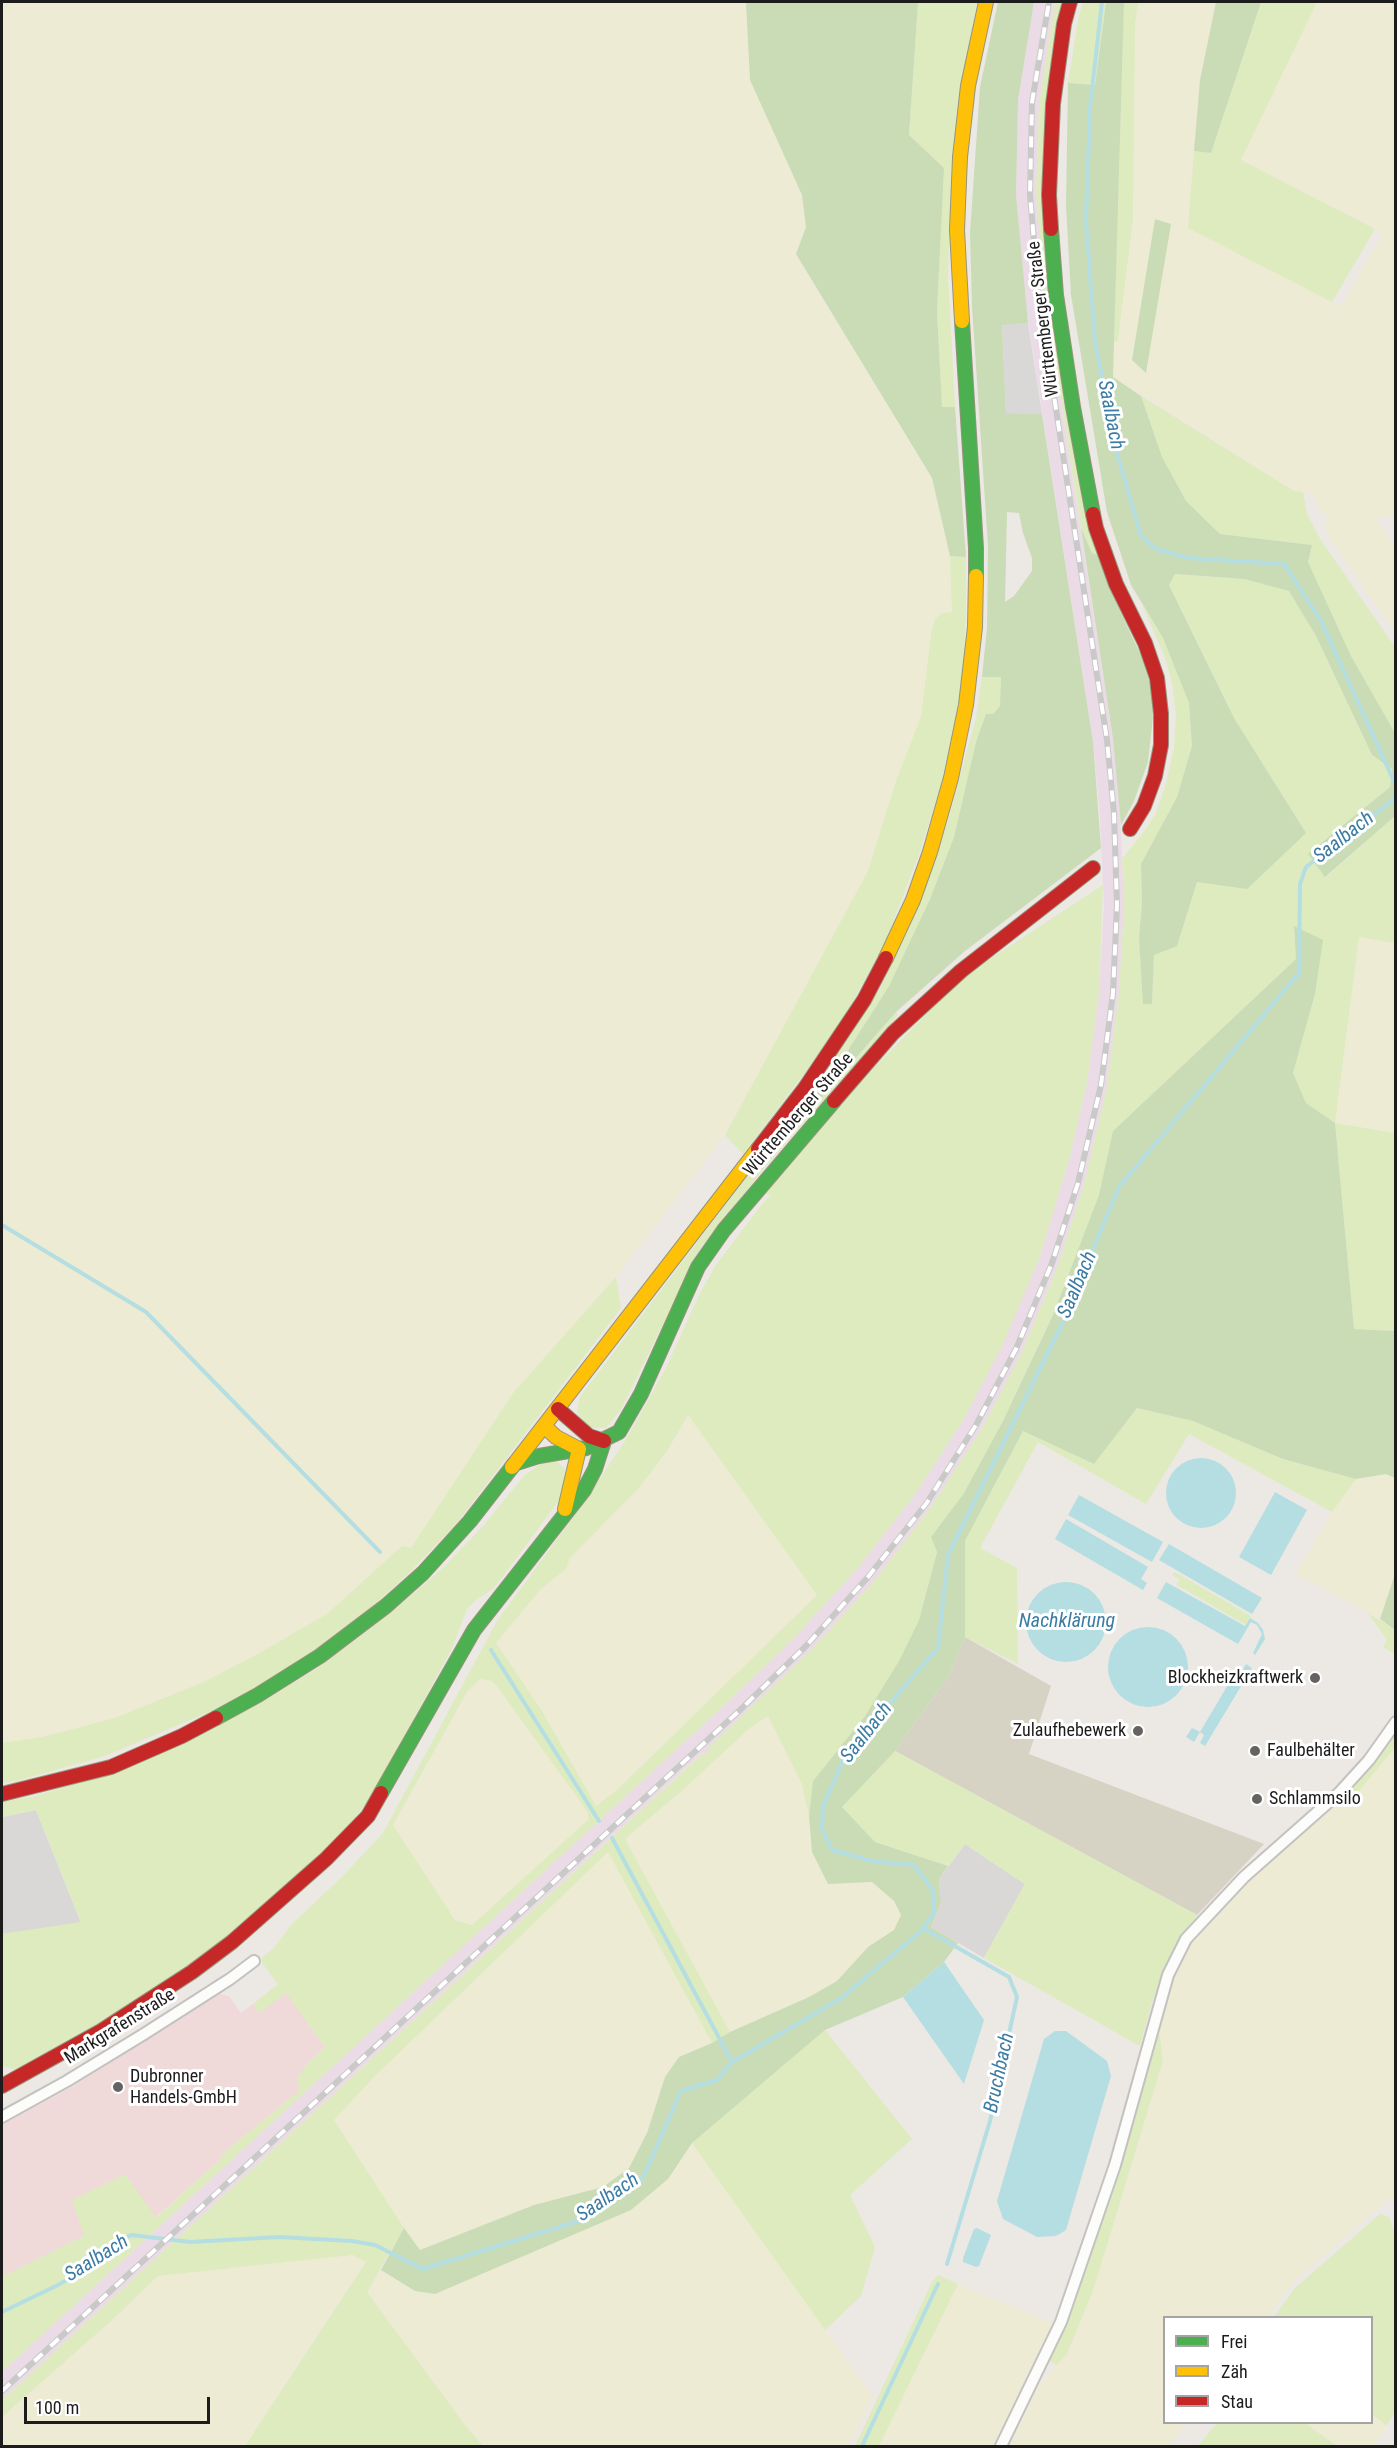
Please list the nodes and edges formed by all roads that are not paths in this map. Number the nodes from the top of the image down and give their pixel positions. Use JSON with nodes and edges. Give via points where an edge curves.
{"nodes":[{"id":1,"x":986,"y":2,"type":"edge"},
{"id":2,"x":1070,"y":2,"type":"edge"},
{"id":3,"x":1130,"y":829,"type":"dead end"},
{"id":4,"x":1093,"y":868,"type":"dead end"},
{"id":5,"x":558,"y":1408,"type":"junction"},
{"id":6,"x":544,"y":1426,"type":"junction"},
{"id":7,"x":604,"y":1442,"type":"junction"},
{"id":8,"x":579,"y":1449,"type":"junction"},
{"id":9,"x":514,"y":1464,"type":"junction"},
{"id":10,"x":561,"y":1519,"type":"junction"},
{"id":11,"x":1395,"y":1722,"type":"edge"},
{"id":12,"x":2,"y":1794,"type":"edge"},
{"id":13,"x":254,"y":1960,"type":"dead end"},
{"id":14,"x":2,"y":2086,"type":"edge"},
{"id":15,"x":2,"y":2117,"type":"edge"},
{"id":16,"x":1001,"y":2446,"type":"edge"}],
"edges":[{"from":1,"to":5,"type":"main road","via":[[968,86],[957,230],[976,548],[975,627],[966,705],[930,852],[880,971],[838,1039],[805,1088]]},
{"from":2,"to":3,"type":"main road","name":"Württemberger Straße","via":[[1053,104],[1049,195],[1056,295],[1096,528],[1116,584],[1145,643],[1157,678],[1161,714],[1155,776]]},
{"from":4,"to":7,"type":"main road","name":"Württemberger Straße","via":[[961,971],[893,1033],[724,1230],[698,1267],[625,1425]]},
{"from":5,"to":6,"type":"main road"},
{"from":5,"to":7,"type":"main road","via":[[589,1436]]},
{"from":6,"to":8,"type":"main road"},
{"from":6,"to":9,"type":"main road"},
{"from":7,"to":8,"type":"main road"},
{"from":7,"to":10,"type":"main road","name":"Markgrafenstraße","via":[[584,1490]]},
{"from":8,"to":9,"type":"main road"},
{"from":8,"to":10,"type":"main road"},
{"from":9,"to":12,"type":"main road","via":[[423,1573],[320,1656],[182,1736],[111,1767]]},
{"from":10,"to":14,"type":"main road","name":"Markgrafenstraße","via":[[474,1630],[368,1816],[326,1859],[192,1972],[101,2031]]},
{"from":11,"to":16,"type":"street","via":[[1369,1760],[1339,1793],[1244,1877],[1186,1939],[1164,1985],[1115,2165],[1061,2322]]},
{"from":13,"to":15,"type":"street","name":"Markgrafenstraße","via":[[135,2040]]}]}
